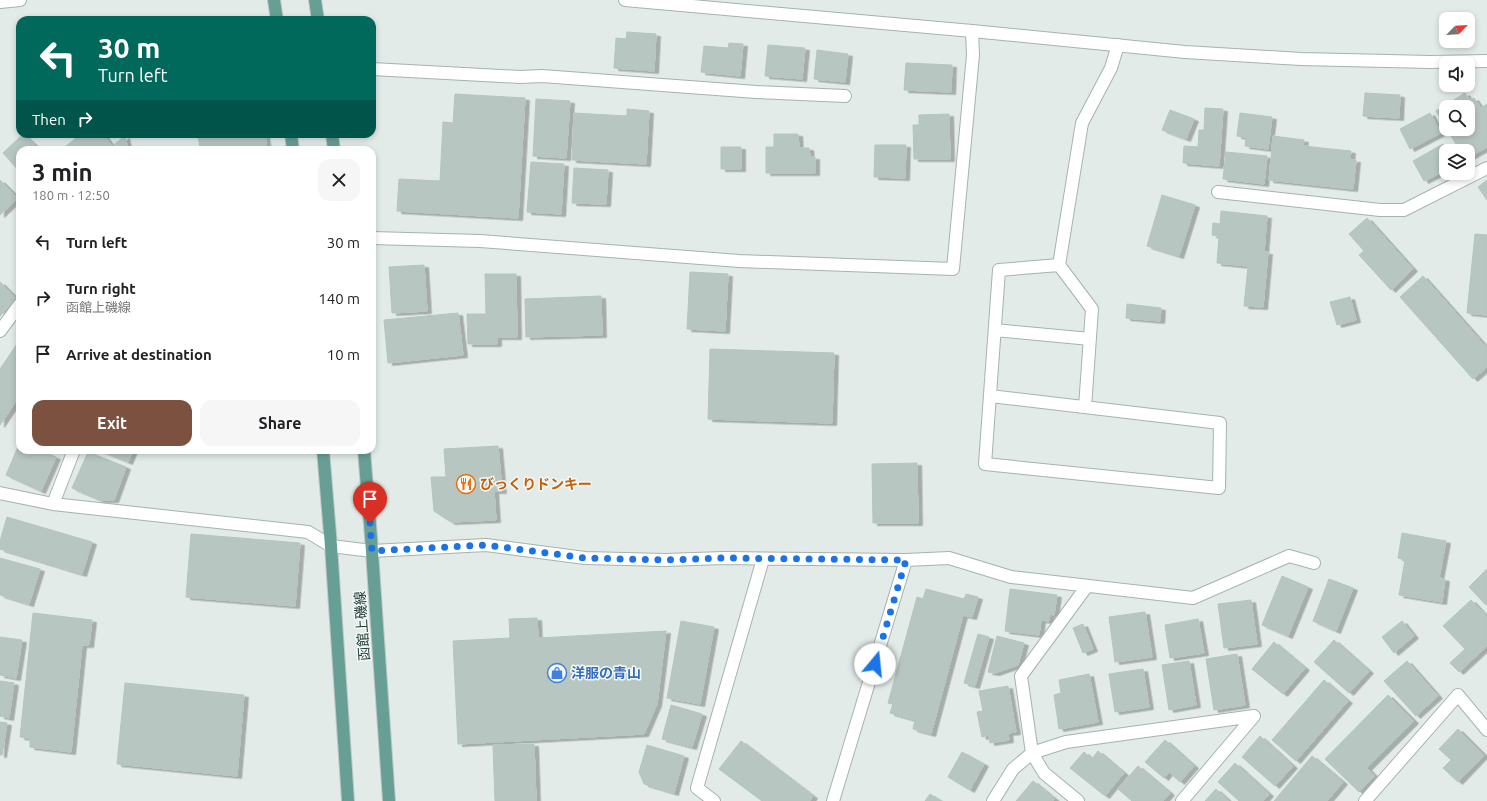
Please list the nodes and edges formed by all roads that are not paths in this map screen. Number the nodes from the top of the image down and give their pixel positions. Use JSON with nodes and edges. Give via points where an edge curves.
{"nodes":[{"id":1,"x":20,"y":0,"type":"edge"},
{"id":2,"x":274,"y":0,"type":"edge"},
{"id":3,"x":316,"y":0,"type":"edge"},
{"id":4,"x":625,"y":0,"type":"edge"},
{"id":5,"x":0,"y":2,"type":"edge"},
{"id":6,"x":276,"y":16,"type":"edge"},
{"id":7,"x":318,"y":16,"type":"edge"},
{"id":8,"x":972,"y":31,"type":"junction"},
{"id":9,"x":1118,"y":45,"type":"junction"},
{"id":10,"x":1487,"y":61,"type":"edge"},
{"id":11,"x":376,"y":69,"type":"edge"},
{"id":12,"x":845,"y":96,"type":"dead end"},
{"id":13,"x":1487,"y":168,"type":"edge"},
{"id":14,"x":1218,"y":192,"type":"dead end"},
{"id":15,"x":376,"y":238,"type":"edge"},
{"id":16,"x":1059,"y":265,"type":"junction"},
{"id":17,"x":16,"y":309,"type":"edge"},
{"id":18,"x":995,"y":330,"type":"junction"},
{"id":19,"x":0,"y":331,"type":"edge"},
{"id":20,"x":1090,"y":339,"type":"junction"},
{"id":21,"x":990,"y":396,"type":"junction"},
{"id":22,"x":1085,"y":407,"type":"junction"},
{"id":23,"x":72,"y":454,"type":"edge"},
{"id":24,"x":323,"y":454,"type":"edge"},
{"id":25,"x":364,"y":454,"type":"edge"},
{"id":26,"x":0,"y":493,"type":"edge"},
{"id":27,"x":53,"y":504,"type":"junction"},
{"id":28,"x":331,"y":546,"type":"junction"},
{"id":29,"x":372,"y":551,"type":"junction"},
{"id":30,"x":763,"y":559,"type":"junction"},
{"id":31,"x":906,"y":560,"type":"junction"},
{"id":32,"x":1314,"y":563,"type":"dead end"},
{"id":33,"x":1087,"y":586,"type":"junction"},
{"id":34,"x":1487,"y":730,"type":"edge"},
{"id":35,"x":1032,"y":753,"type":"junction"},
{"id":36,"x":348,"y":801,"type":"edge"},
{"id":37,"x":389,"y":801,"type":"edge"},
{"id":38,"x":714,"y":801,"type":"edge"},
{"id":39,"x":833,"y":801,"type":"edge"},
{"id":40,"x":993,"y":801,"type":"edge"},
{"id":41,"x":1078,"y":801,"type":"edge"},
{"id":42,"x":1182,"y":801,"type":"edge"},
{"id":43,"x":1365,"y":801,"type":"edge"}],
"edges":[{"from":1,"to":5,"type":"street"},
{"from":2,"to":6,"type":"main road"},
{"from":3,"to":7,"type":"main road"},
{"from":4,"to":8,"type":"street"},
{"from":8,"to":9,"type":"street"},
{"from":8,"to":15,"type":"street","via":[[973,55],[953,268],[739,261],[480,241]]},
{"from":9,"to":10,"type":"street","via":[[1301,59]]},
{"from":9,"to":16,"type":"street","via":[[1110,68],[1082,123]]},
{"from":11,"to":12,"type":"street","via":[[542,76]]},
{"from":13,"to":14,"type":"street","via":[[1404,210],[1380,210]]},
{"from":16,"to":18,"type":"street","via":[[999,270]]},
{"from":16,"to":20,"type":"street","via":[[1092,309]]},
{"from":17,"to":19,"type":"street"},
{"from":18,"to":20,"type":"street"},
{"from":18,"to":21,"type":"street"},
{"from":20,"to":22,"type":"street"},
{"from":21,"to":22,"type":"street"},
{"from":21,"to":22,"type":"street","via":[[985,464],[1219,488],[1220,423]]},
{"from":23,"to":27,"type":"street"},
{"from":24,"to":28,"type":"main road","name":"函館上磯線"},
{"from":25,"to":29,"type":"main road","name":"函館上磯線"},
{"from":26,"to":27,"type":"street"},
{"from":27,"to":28,"type":"street","via":[[308,532]]},
{"from":28,"to":29,"type":"street"},
{"from":28,"to":36,"type":"main road","name":"函館上磯線"},
{"from":29,"to":30,"type":"street","via":[[486,545],[585,558]]},
{"from":29,"to":37,"type":"main road","name":"函館上磯線"},
{"from":30,"to":31,"type":"street"},
{"from":30,"to":38,"type":"street","via":[[697,788]]},
{"from":31,"to":33,"type":"street","via":[[949,558],[1011,577]]},
{"from":31,"to":39,"type":"street"},
{"from":32,"to":33,"type":"street","via":[[1289,556],[1193,598]]},
{"from":33,"to":35,"type":"street","via":[[1021,676]]},
{"from":34,"to":43,"type":"street","via":[[1458,695]]},
{"from":35,"to":40,"type":"street","via":[[1013,769]]},
{"from":35,"to":41,"type":"street","via":[[1044,773]]},
{"from":35,"to":42,"type":"street","via":[[1066,742],[1254,716]]}]}
